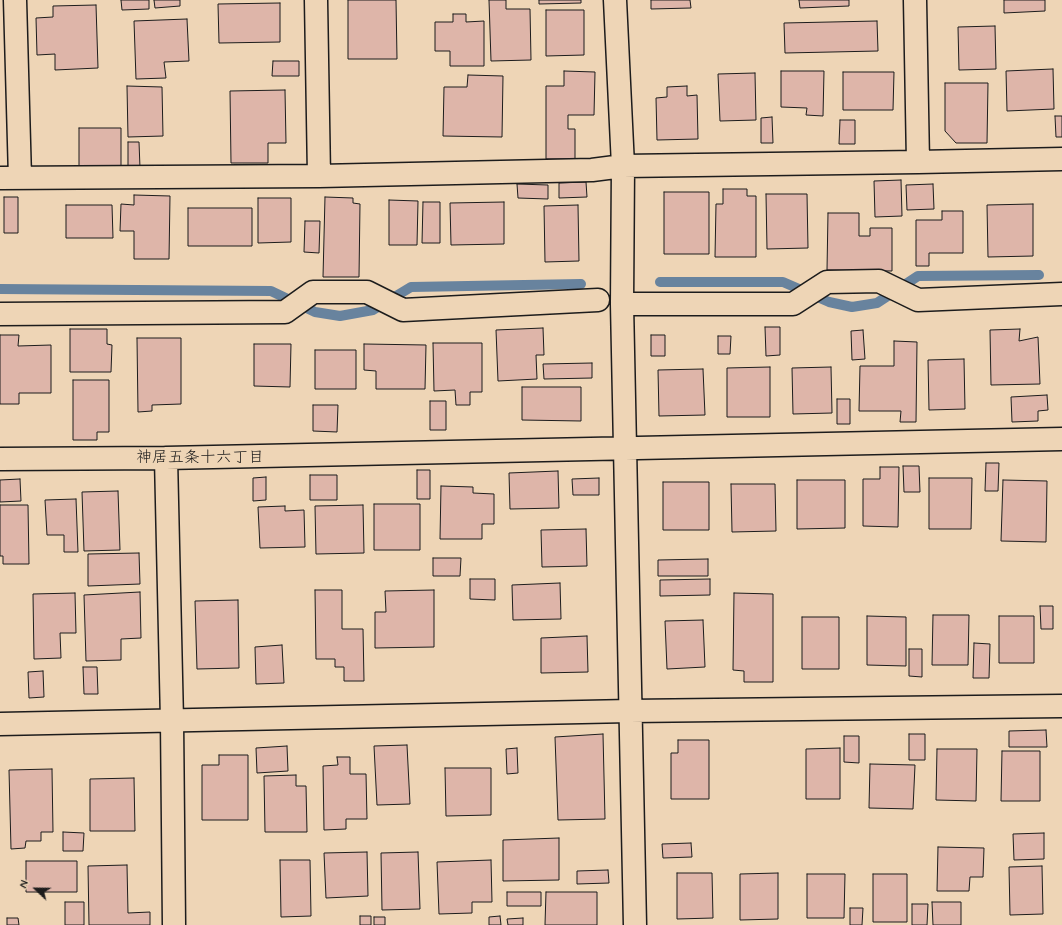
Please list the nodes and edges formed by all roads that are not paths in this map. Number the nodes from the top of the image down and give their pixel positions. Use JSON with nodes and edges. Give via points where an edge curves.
{"nodes":[{"id":1,"x":15,"y":0,"type":"edge"},
{"id":2,"x":316,"y":0,"type":"edge"},
{"id":3,"x":615,"y":0,"type":"edge"},
{"id":4,"x":915,"y":0,"type":"edge"},
{"id":5,"x":1062,"y":158,"type":"edge"},
{"id":6,"x":918,"y":162,"type":"junction"},
{"id":7,"x":622,"y":166,"type":"junction"},
{"id":8,"x":319,"y":176,"type":"junction"},
{"id":9,"x":10,"y":178,"type":"edge"},
{"id":10,"x":1062,"y":294,"type":"edge"},
{"id":11,"x":598,"y":300,"type":"dead end"},
{"id":12,"x":622,"y":304,"type":"junction"},
{"id":13,"x":0,"y":314,"type":"edge"},
{"id":14,"x":1062,"y":439,"type":"edge"},
{"id":15,"x":625,"y":449,"type":"junction"},
{"id":16,"x":166,"y":458,"type":"junction"},
{"id":17,"x":0,"y":459,"type":"edge"},
{"id":18,"x":1062,"y":706,"type":"edge"},
{"id":19,"x":630,"y":711,"type":"junction"},
{"id":20,"x":172,"y":721,"type":"junction"},
{"id":21,"x":0,"y":724,"type":"edge"},
{"id":22,"x":174,"y":925,"type":"edge"},
{"id":23,"x":635,"y":925,"type":"edge"}],
"edges":[{"from":1,"to":9,"type":"street"},
{"from":2,"to":8,"type":"street"},
{"from":3,"to":7,"type":"street"},
{"from":4,"to":6,"type":"street"},
{"from":5,"to":6,"type":"street"},
{"from":6,"to":7,"type":"street"},
{"from":7,"to":8,"type":"street","via":[[592,170]]},
{"from":7,"to":12,"type":"street"},
{"from":8,"to":9,"type":"street"},
{"from":10,"to":12,"type":"street","via":[[918,300],[879,281],[827,282],[793,304]]},
{"from":11,"to":13,"type":"street","via":[[403,310],[367,292],[313,292],[285,312]]},
{"from":12,"to":15,"type":"street"},
{"from":14,"to":15,"type":"street"},
{"from":15,"to":16,"type":"street"},
{"from":15,"to":19,"type":"street"},
{"from":16,"to":17,"type":"street"},
{"from":16,"to":20,"type":"street"},
{"from":18,"to":19,"type":"street"},
{"from":19,"to":20,"type":"street"},
{"from":19,"to":23,"type":"street"},
{"from":20,"to":21,"type":"street"},
{"from":20,"to":22,"type":"street"}]}
